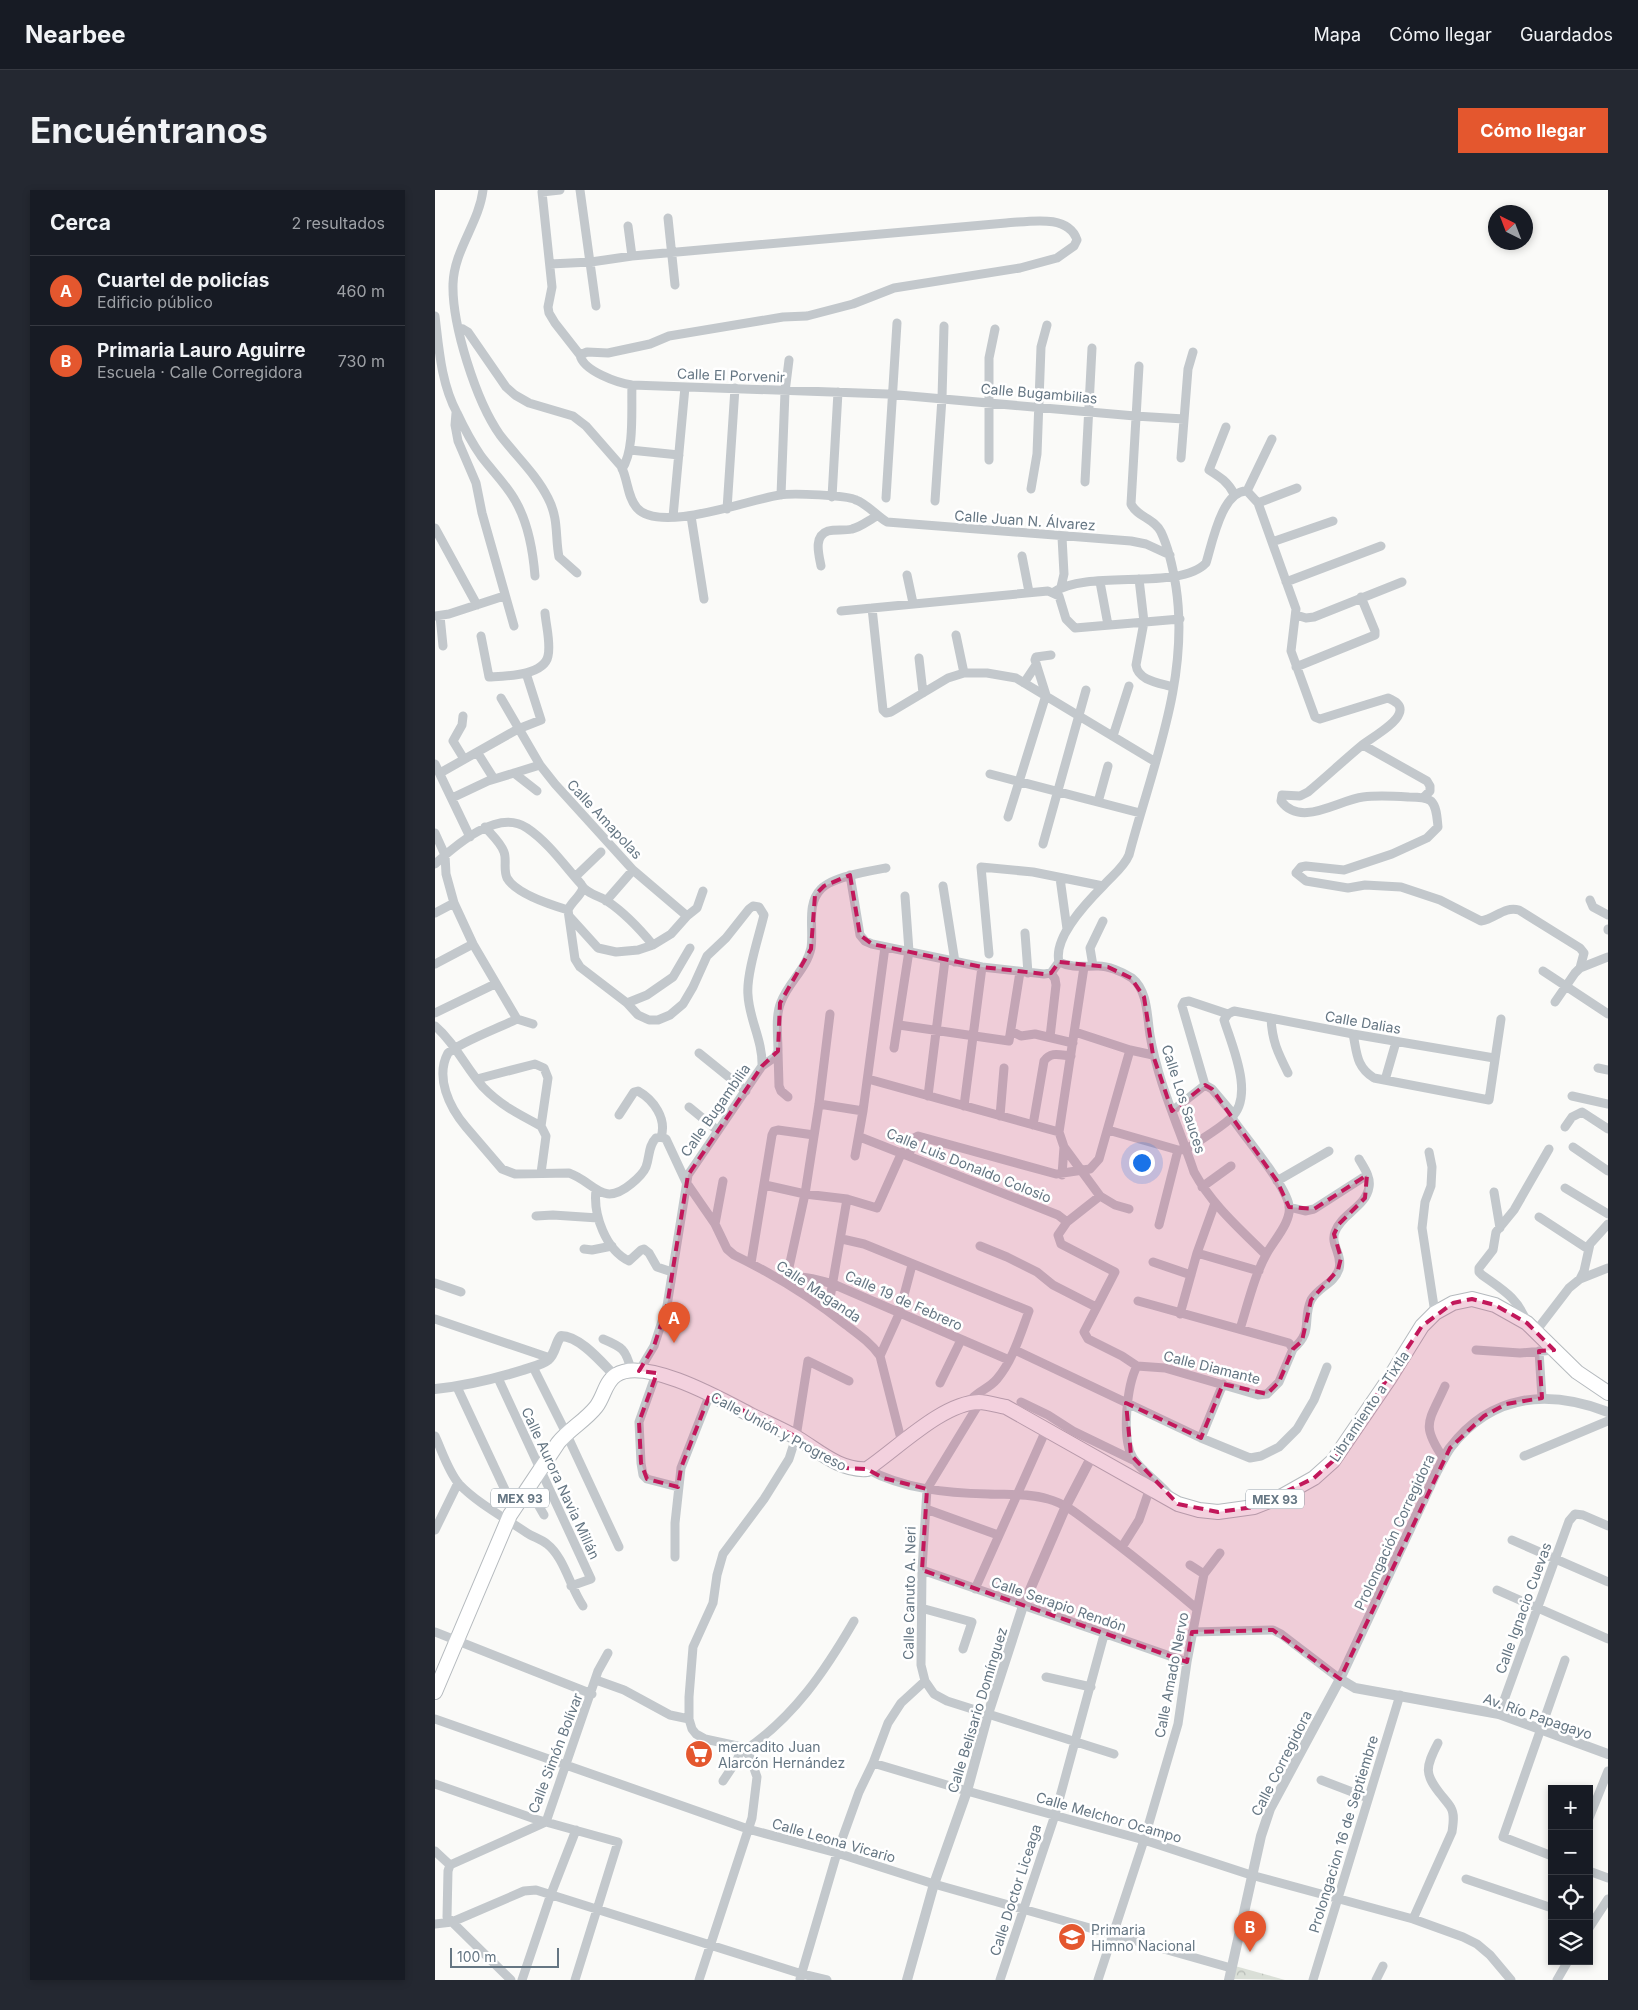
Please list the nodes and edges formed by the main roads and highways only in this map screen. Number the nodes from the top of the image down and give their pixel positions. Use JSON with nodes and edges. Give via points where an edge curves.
{"nodes":[{"id":1,"x":1608,"y":1393,"type":"edge"},
{"id":2,"x":867,"y":1469,"type":"joint"},
{"id":3,"x":435,"y":1692,"type":"edge"}],
"edges":[{"from":1,"to":2,"type":"main road","name":"Libramiento a Tixtla","number":"MEX 93","via":[[1577,1372],[1532,1327],[1495,1305],[1472,1299],[1453,1303],[1435,1313],[1422,1326],[1333,1461],[1314,1478],[1254,1507],[1218,1512],[1178,1504],[1006,1407],[973,1403],[955,1407],[925,1425]]},
{"from":2,"to":3,"type":"main road","name":"Calle Unión y Progreso","number":"MEX 93","via":[[846,1468],[796,1437],[673,1378],[635,1371],[615,1376],[590,1415],[566,1433],[511,1514]]}]}
